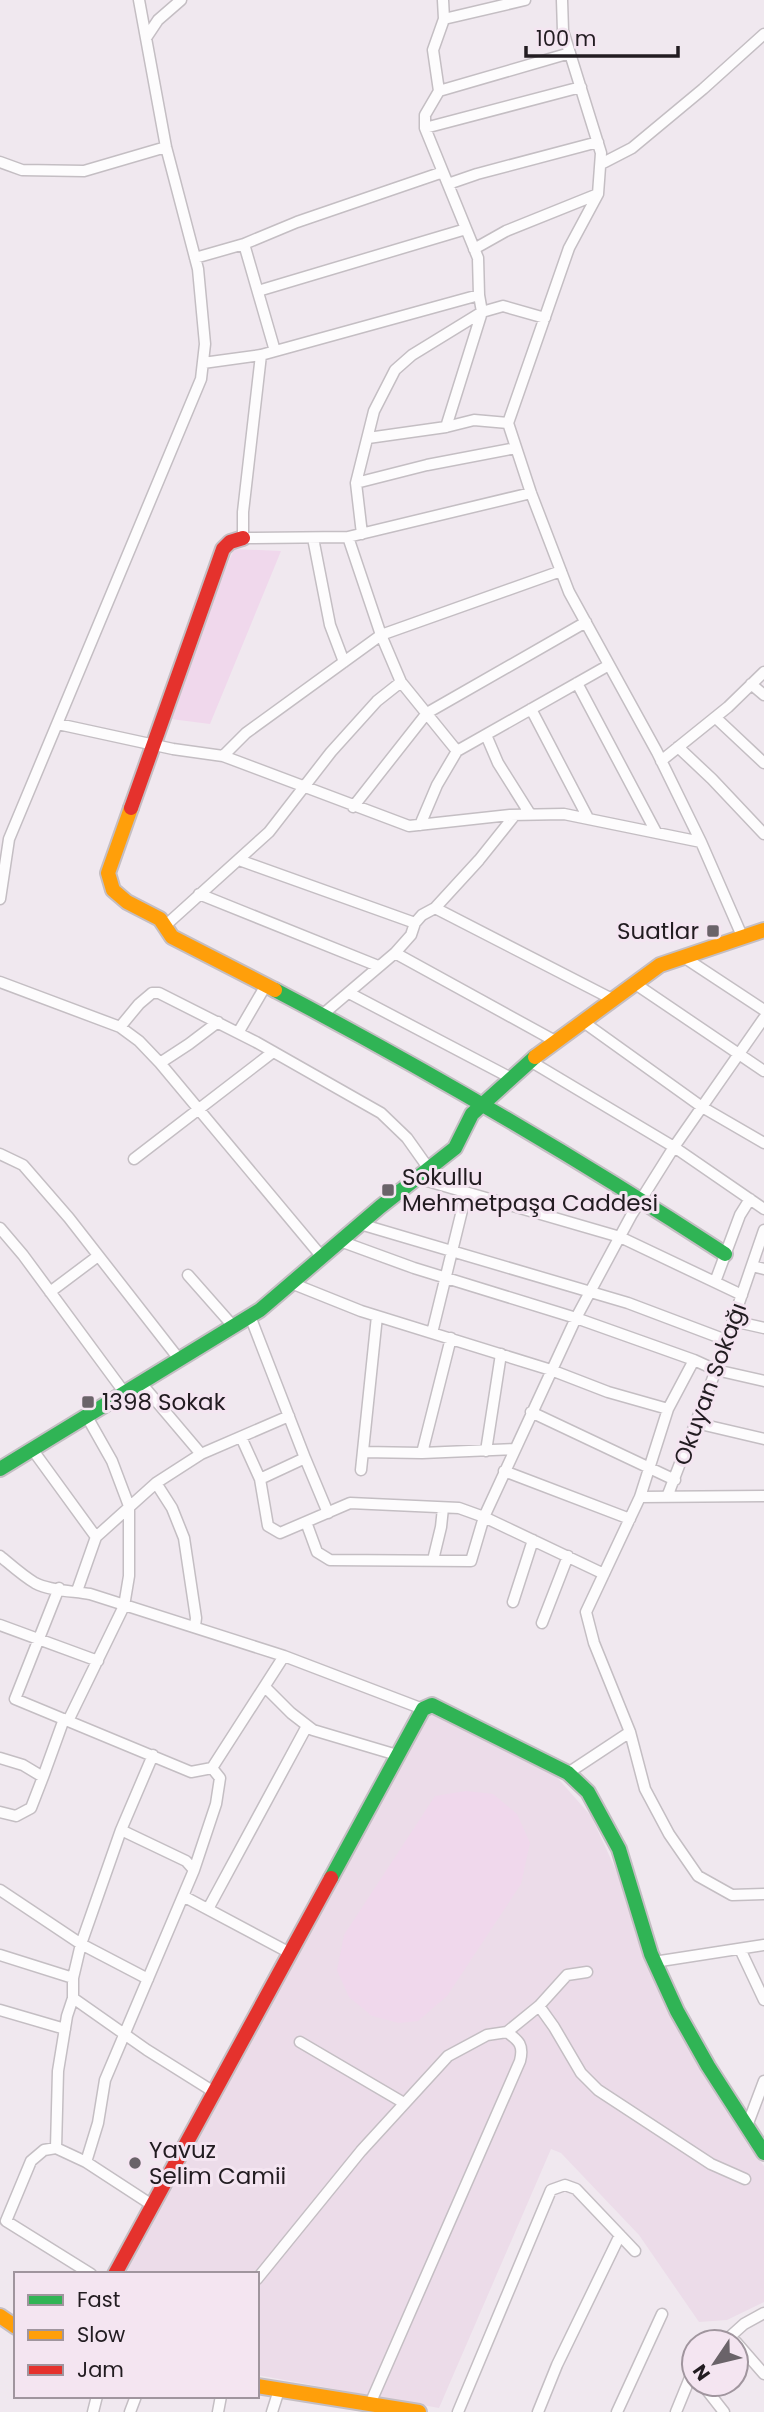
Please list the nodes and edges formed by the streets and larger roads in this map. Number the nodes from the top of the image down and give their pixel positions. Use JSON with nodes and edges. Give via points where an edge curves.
{"nodes":[{"id":1,"x":139,"y":0,"type":"edge"},
{"id":2,"x":181,"y":0,"type":"edge"},
{"id":3,"x":443,"y":0,"type":"edge"},
{"id":4,"x":524,"y":0,"type":"edge"},
{"id":5,"x":562,"y":0,"type":"edge"},
{"id":6,"x":444,"y":19,"type":"junction"},
{"id":7,"x":764,"y":34,"type":"edge"},
{"id":8,"x":146,"y":38,"type":"junction"},
{"id":9,"x":570,"y":53,"type":"junction"},
{"id":10,"x":581,"y":87,"type":"junction"},
{"id":11,"x":439,"y":91,"type":"junction"},
{"id":12,"x":425,"y":128,"type":"junction"},
{"id":13,"x":598,"y":142,"type":"junction"},
{"id":14,"x":166,"y":147,"type":"junction"},
{"id":15,"x":0,"y":162,"type":"edge"},
{"id":16,"x":601,"y":163,"type":"junction"},
{"id":17,"x":443,"y":172,"type":"junction"},
{"id":18,"x":448,"y":184,"type":"junction"},
{"id":19,"x":598,"y":194,"type":"junction"},
{"id":20,"x":466,"y":229,"type":"junction"},
{"id":21,"x":244,"y":244,"type":"junction"},
{"id":22,"x":474,"y":249,"type":"junction"},
{"id":23,"x":195,"y":258,"type":"junction"},
{"id":24,"x":258,"y":291,"type":"junction"},
{"id":25,"x":479,"y":295,"type":"junction"},
{"id":26,"x":482,"y":312,"type":"junction"},
{"id":27,"x":545,"y":318,"type":"junction"},
{"id":28,"x":275,"y":351,"type":"junction"},
{"id":29,"x":261,"y":355,"type":"junction"},
{"id":30,"x":203,"y":363,"type":"junction"},
{"id":31,"x":508,"y":423,"type":"junction"},
{"id":32,"x":446,"y":427,"type":"junction"},
{"id":33,"x":368,"y":438,"type":"junction"},
{"id":34,"x":516,"y":449,"type":"junction"},
{"id":35,"x":356,"y":483,"type":"junction"},
{"id":36,"x":531,"y":493,"type":"junction"},
{"id":37,"x":362,"y":534,"type":"junction"},
{"id":38,"x":348,"y":537,"type":"junction"},
{"id":39,"x":243,"y":538,"type":"junction"},
{"id":40,"x":313,"y":538,"type":"junction"},
{"id":41,"x":561,"y":571,"type":"junction"},
{"id":42,"x":586,"y":622,"type":"junction"},
{"id":43,"x":381,"y":635,"type":"junction"},
{"id":44,"x":344,"y":662,"type":"junction"},
{"id":45,"x":609,"y":665,"type":"junction"},
{"id":46,"x":764,"y":672,"type":"edge"},
{"id":47,"x":401,"y":682,"type":"junction"},
{"id":48,"x":577,"y":683,"type":"junction"},
{"id":49,"x":751,"y":684,"type":"junction"},
{"id":50,"x":764,"y":695,"type":"edge"},
{"id":51,"x":531,"y":709,"type":"junction"},
{"id":52,"x":427,"y":713,"type":"junction"},
{"id":53,"x":716,"y":718,"type":"junction"},
{"id":54,"x":58,"y":723,"type":"junction"},
{"id":55,"x":486,"y":735,"type":"junction"},
{"id":56,"x":152,"y":745,"type":"junction"},
{"id":57,"x":678,"y":747,"type":"junction"},
{"id":58,"x":457,"y":751,"type":"junction"},
{"id":59,"x":223,"y":756,"type":"junction"},
{"id":60,"x":661,"y":761,"type":"junction"},
{"id":61,"x":764,"y":763,"type":"edge"},
{"id":62,"x":304,"y":788,"type":"junction"},
{"id":63,"x":353,"y":807,"type":"junction"},
{"id":64,"x":530,"y":814,"type":"junction"},
{"id":65,"x":515,"y":815,"type":"junction"},
{"id":66,"x":588,"y":818,"type":"junction"},
{"id":67,"x":420,"y":825,"type":"junction"},
{"id":68,"x":656,"y":832,"type":"junction"},
{"id":69,"x":764,"y":834,"type":"edge"},
{"id":70,"x":701,"y":842,"type":"junction"},
{"id":71,"x":239,"y":860,"type":"junction"},
{"id":72,"x":199,"y":894,"type":"junction"},
{"id":73,"x":0,"y":899,"type":"edge"},
{"id":74,"x":435,"y":908,"type":"junction"},
{"id":75,"x":415,"y":923,"type":"junction"},
{"id":76,"x":166,"y":925,"type":"junction"},
{"id":77,"x":764,"y":930,"type":"edge"},
{"id":78,"x":742,"y":936,"type":"junction"},
{"id":79,"x":395,"y":953,"type":"junction"},
{"id":80,"x":682,"y":956,"type":"junction"},
{"id":81,"x":378,"y":966,"type":"junction"},
{"id":82,"x":0,"y":982,"type":"edge"},
{"id":83,"x":634,"y":983,"type":"junction"},
{"id":84,"x":266,"y":985,"type":"junction"},
{"id":85,"x":349,"y":993,"type":"junction"},
{"id":86,"x":612,"y":999,"type":"junction"},
{"id":87,"x":764,"y":1010,"type":"edge"},
{"id":88,"x":322,"y":1015,"type":"junction"},
{"id":89,"x":764,"y":1018,"type":"edge"},
{"id":90,"x":582,"y":1021,"type":"junction"},
{"id":91,"x":218,"y":1022,"type":"junction"},
{"id":92,"x":120,"y":1027,"type":"junction"},
{"id":93,"x":238,"y":1033,"type":"junction"},
{"id":94,"x":555,"y":1041,"type":"junction"},
{"id":95,"x":273,"y":1052,"type":"junction"},
{"id":96,"x":738,"y":1055,"type":"junction"},
{"id":97,"x":530,"y":1060,"type":"junction"},
{"id":98,"x":160,"y":1063,"type":"junction"},
{"id":99,"x":764,"y":1071,"type":"edge"},
{"id":100,"x":511,"y":1078,"type":"junction"},
{"id":101,"x":483,"y":1104,"type":"junction"},
{"id":102,"x":702,"y":1108,"type":"junction"},
{"id":103,"x":198,"y":1109,"type":"junction"},
{"id":104,"x":764,"y":1143,"type":"edge"},
{"id":105,"x":674,"y":1147,"type":"junction"},
{"id":106,"x":0,"y":1154,"type":"edge"},
{"id":107,"x":134,"y":1158,"type":"dead end"},
{"id":108,"x":423,"y":1174,"type":"junction"},
{"id":109,"x":466,"y":1194,"type":"junction"},
{"id":110,"x":641,"y":1199,"type":"junction"},
{"id":111,"x":750,"y":1199,"type":"junction"},
{"id":112,"x":764,"y":1209,"type":"edge"},
{"id":113,"x":360,"y":1224,"type":"junction"},
{"id":114,"x":0,"y":1228,"type":"edge"},
{"id":115,"x":764,"y":1230,"type":"edge"},
{"id":116,"x":620,"y":1237,"type":"junction"},
{"id":117,"x":340,"y":1241,"type":"junction"},
{"id":118,"x":453,"y":1251,"type":"junction"},
{"id":119,"x":726,"y":1254,"type":"junction"},
{"id":120,"x":98,"y":1256,"type":"junction"},
{"id":121,"x":322,"y":1257,"type":"junction"},
{"id":122,"x":752,"y":1266,"type":"junction"},
{"id":123,"x":764,"y":1269,"type":"edge"},
{"id":124,"x":188,"y":1275,"type":"dead end"},
{"id":125,"x":447,"y":1278,"type":"junction"},
{"id":126,"x":715,"y":1282,"type":"junction"},
{"id":127,"x":291,"y":1283,"type":"junction"},
{"id":128,"x":50,"y":1292,"type":"junction"},
{"id":129,"x":591,"y":1292,"type":"junction"},
{"id":130,"x":742,"y":1295,"type":"junction"},
{"id":131,"x":250,"y":1316,"type":"junction"},
{"id":132,"x":377,"y":1316,"type":"junction"},
{"id":133,"x":576,"y":1318,"type":"junction"},
{"id":134,"x":733,"y":1321,"type":"junction"},
{"id":135,"x":233,"y":1326,"type":"junction"},
{"id":136,"x":764,"y":1328,"type":"edge"},
{"id":137,"x":432,"y":1333,"type":"junction"},
{"id":138,"x":450,"y":1338,"type":"junction"},
{"id":139,"x":726,"y":1340,"type":"junction"},
{"id":140,"x":501,"y":1354,"type":"junction"},
{"id":141,"x":179,"y":1359,"type":"junction"},
{"id":142,"x":694,"y":1360,"type":"junction"},
{"id":143,"x":551,"y":1370,"type":"junction"},
{"id":144,"x":716,"y":1370,"type":"junction"},
{"id":145,"x":764,"y":1381,"type":"edge"},
{"id":146,"x":140,"y":1382,"type":"junction"},
{"id":147,"x":124,"y":1392,"type":"junction"},
{"id":148,"x":668,"y":1409,"type":"junction"},
{"id":149,"x":531,"y":1412,"type":"junction"},
{"id":150,"x":86,"y":1415,"type":"junction"},
{"id":151,"x":289,"y":1416,"type":"junction"},
{"id":152,"x":696,"y":1423,"type":"junction"},
{"id":153,"x":241,"y":1437,"type":"junction"},
{"id":154,"x":764,"y":1439,"type":"edge"},
{"id":155,"x":32,"y":1449,"type":"junction"},
{"id":156,"x":514,"y":1449,"type":"junction"},
{"id":157,"x":486,"y":1451,"type":"junction"},
{"id":158,"x":363,"y":1452,"type":"junction"},
{"id":159,"x":422,"y":1453,"type":"junction"},
{"id":160,"x":201,"y":1454,"type":"junction"},
{"id":161,"x":305,"y":1458,"type":"junction"},
{"id":162,"x":648,"y":1467,"type":"junction"},
{"id":163,"x":0,"y":1469,"type":"edge"},
{"id":164,"x":361,"y":1470,"type":"dead end"},
{"id":165,"x":504,"y":1471,"type":"junction"},
{"id":166,"x":260,"y":1479,"type":"junction"},
{"id":167,"x":675,"y":1480,"type":"junction"},
{"id":168,"x":156,"y":1483,"type":"junction"},
{"id":169,"x":764,"y":1496,"type":"edge"},
{"id":170,"x":640,"y":1497,"type":"junction"},
{"id":171,"x":667,"y":1497,"type":"junction"},
{"id":172,"x":129,"y":1506,"type":"junction"},
{"id":173,"x":443,"y":1508,"type":"junction"},
{"id":174,"x":328,"y":1513,"type":"junction"},
{"id":175,"x":484,"y":1517,"type":"junction"},
{"id":176,"x":630,"y":1519,"type":"junction"},
{"id":177,"x":306,"y":1522,"type":"junction"},
{"id":178,"x":96,"y":1537,"type":"junction"},
{"id":179,"x":533,"y":1540,"type":"junction"},
{"id":180,"x":0,"y":1556,"type":"edge"},
{"id":181,"x":568,"y":1556,"type":"junction"},
{"id":182,"x":433,"y":1560,"type":"junction"},
{"id":183,"x":604,"y":1574,"type":"junction"},
{"id":184,"x":58,"y":1588,"type":"junction"},
{"id":185,"x":77,"y":1591,"type":"junction"},
{"id":186,"x":513,"y":1602,"type":"dead end"},
{"id":187,"x":124,"y":1606,"type":"junction"},
{"id":188,"x":542,"y":1623,"type":"dead end"},
{"id":189,"x":0,"y":1625,"type":"edge"},
{"id":190,"x":195,"y":1626,"type":"junction"},
{"id":191,"x":38,"y":1639,"type":"junction"},
{"id":192,"x":284,"y":1656,"type":"junction"},
{"id":193,"x":98,"y":1661,"type":"junction"},
{"id":194,"x":265,"y":1687,"type":"junction"},
{"id":195,"x":422,"y":1709,"type":"junction"},
{"id":196,"x":66,"y":1720,"type":"junction"},
{"id":197,"x":307,"y":1726,"type":"junction"},
{"id":198,"x":630,"y":1732,"type":"junction"},
{"id":199,"x":153,"y":1755,"type":"junction"},
{"id":200,"x":397,"y":1755,"type":"junction"},
{"id":201,"x":0,"y":1758,"type":"edge"},
{"id":202,"x":212,"y":1768,"type":"junction"},
{"id":203,"x":568,"y":1773,"type":"junction"},
{"id":204,"x":43,"y":1777,"type":"junction"},
{"id":205,"x":0,"y":1812,"type":"edge"},
{"id":206,"x":121,"y":1829,"type":"junction"},
{"id":207,"x":194,"y":1870,"type":"junction"},
{"id":208,"x":0,"y":1890,"type":"edge"},
{"id":209,"x":764,"y":1894,"type":"edge"},
{"id":210,"x":183,"y":1896,"type":"junction"},
{"id":211,"x":208,"y":1909,"type":"junction"},
{"id":212,"x":81,"y":1944,"type":"junction"},
{"id":213,"x":764,"y":1945,"type":"edge"},
{"id":214,"x":740,"y":1949,"type":"junction"},
{"id":215,"x":290,"y":1953,"type":"junction"},
{"id":216,"x":0,"y":1955,"type":"edge"},
{"id":217,"x":654,"y":1962,"type":"junction"},
{"id":218,"x":587,"y":1972,"type":"dead end"},
{"id":219,"x":73,"y":1978,"type":"junction"},
{"id":220,"x":148,"y":1979,"type":"junction"},
{"id":221,"x":72,"y":1998,"type":"junction"},
{"id":222,"x":764,"y":2000,"type":"edge"},
{"id":223,"x":539,"y":2006,"type":"junction"},
{"id":224,"x":0,"y":2010,"type":"edge"},
{"id":225,"x":65,"y":2029,"type":"junction"},
{"id":226,"x":507,"y":2032,"type":"junction"},
{"id":227,"x":125,"y":2034,"type":"junction"},
{"id":228,"x":300,"y":2042,"type":"dead end"},
{"id":229,"x":764,"y":2081,"type":"edge"},
{"id":230,"x":214,"y":2092,"type":"junction"},
{"id":231,"x":404,"y":2104,"type":"junction"},
{"id":232,"x":747,"y":2126,"type":"junction"},
{"id":233,"x":56,"y":2148,"type":"junction"},
{"id":234,"x":764,"y":2153,"type":"edge"},
{"id":235,"x":86,"y":2162,"type":"junction"},
{"id":236,"x":745,"y":2179,"type":"dead end"},
{"id":237,"x":152,"y":2205,"type":"junction"},
{"id":238,"x":620,"y":2235,"type":"junction"},
{"id":239,"x":635,"y":2251,"type":"dead end"},
{"id":240,"x":89,"y":2272,"type":"edge"},
{"id":241,"x":116,"y":2272,"type":"edge"},
{"id":242,"x":259,"y":2277,"type":"edge"},
{"id":243,"x":764,"y":2313,"type":"edge"},
{"id":244,"x":662,"y":2314,"type":"dead end"},
{"id":245,"x":741,"y":2328,"type":"edge"},
{"id":246,"x":750,"y":2360,"type":"edge"},
{"id":247,"x":764,"y":2374,"type":"edge"},
{"id":248,"x":259,"y":2386,"type":"edge"},
{"id":249,"x":279,"y":2390,"type":"junction"},
{"id":250,"x":713,"y":2398,"type":"edge"},
{"id":251,"x":370,"y":2404,"type":"junction"},
{"id":252,"x":272,"y":2412,"type":"edge"},
{"id":253,"x":419,"y":2412,"type":"edge"},
{"id":254,"x":458,"y":2412,"type":"edge"},
{"id":255,"x":538,"y":2412,"type":"edge"},
{"id":256,"x":617,"y":2412,"type":"edge"},
{"id":257,"x":724,"y":2412,"type":"edge"}],
"edges":[{"from":1,"to":8,"type":"street"},
{"from":2,"to":8,"type":"street"},
{"from":3,"to":6,"type":"street"},
{"from":4,"to":6,"type":"street"},
{"from":5,"to":9,"type":"street","via":[[563,31]]},
{"from":6,"to":11,"type":"street","via":[[433,50]]},
{"from":7,"to":16,"type":"street","via":[[632,148]]},
{"from":8,"to":14,"type":"street"},
{"from":9,"to":10,"type":"street"},
{"from":9,"to":11,"type":"street"},
{"from":10,"to":12,"type":"street"},
{"from":10,"to":13,"type":"street"},
{"from":11,"to":12,"type":"street","via":[[425,115]]},
{"from":12,"to":17,"type":"street"},
{"from":13,"to":16,"type":"street"},
{"from":13,"to":18,"type":"street"},
{"from":14,"to":15,"type":"street","via":[[84,171],[22,170]]},
{"from":14,"to":23,"type":"street"},
{"from":16,"to":19,"type":"street"},
{"from":17,"to":18,"type":"street"},
{"from":17,"to":21,"type":"street"},
{"from":18,"to":20,"type":"street"},
{"from":19,"to":22,"type":"street"},
{"from":19,"to":27,"type":"street","via":[[569,248]]},
{"from":20,"to":22,"type":"street"},
{"from":20,"to":24,"type":"street"},
{"from":21,"to":23,"type":"street"},
{"from":21,"to":24,"type":"street"},
{"from":22,"to":25,"type":"street"},
{"from":23,"to":30,"type":"street"},
{"from":24,"to":28,"type":"street"},
{"from":25,"to":26,"type":"street"},
{"from":25,"to":28,"type":"street"},
{"from":26,"to":27,"type":"street","via":[[503,306]]},
{"from":26,"to":32,"type":"street"},
{"from":26,"to":33,"type":"street","via":[[395,370],[374,411]]},
{"from":27,"to":31,"type":"street"},
{"from":28,"to":29,"type":"street"},
{"from":29,"to":30,"type":"street"},
{"from":29,"to":39,"type":"street"},
{"from":30,"to":54,"type":"street","via":[[201,379]]},
{"from":31,"to":32,"type":"street","via":[[474,420]]},
{"from":31,"to":34,"type":"street"},
{"from":32,"to":33,"type":"street"},
{"from":33,"to":35,"type":"street"},
{"from":34,"to":35,"type":"street"},
{"from":34,"to":36,"type":"street"},
{"from":35,"to":37,"type":"street"},
{"from":36,"to":37,"type":"street"},
{"from":36,"to":41,"type":"street"},
{"from":37,"to":38,"type":"street"},
{"from":38,"to":40,"type":"street"},
{"from":38,"to":43,"type":"street"},
{"from":39,"to":40,"type":"street"},
{"from":39,"to":56,"type":"street","via":[[223,549]]},
{"from":40,"to":44,"type":"street","via":[[330,625]]},
{"from":41,"to":42,"type":"street"},
{"from":41,"to":43,"type":"street"},
{"from":42,"to":45,"type":"street"},
{"from":42,"to":52,"type":"street"},
{"from":43,"to":44,"type":"street"},
{"from":43,"to":47,"type":"street"},
{"from":44,"to":59,"type":"street","via":[[246,733]]},
{"from":45,"to":48,"type":"street"},
{"from":45,"to":60,"type":"street"},
{"from":46,"to":49,"type":"street"},
{"from":47,"to":52,"type":"street"},
{"from":47,"to":62,"type":"street","via":[[377,701]]},
{"from":48,"to":51,"type":"street"},
{"from":48,"to":68,"type":"street"},
{"from":49,"to":50,"type":"street"},
{"from":49,"to":53,"type":"street"},
{"from":51,"to":55,"type":"street"},
{"from":51,"to":66,"type":"street"},
{"from":52,"to":58,"type":"street"},
{"from":52,"to":63,"type":"street"},
{"from":53,"to":57,"type":"street"},
{"from":53,"to":61,"type":"street"},
{"from":54,"to":56,"type":"street"},
{"from":54,"to":73,"type":"street","via":[[9,839]]},
{"from":55,"to":58,"type":"street"},
{"from":55,"to":64,"type":"street"},
{"from":56,"to":59,"type":"street"},
{"from":56,"to":76,"type":"street","via":[[108,879],[114,893]]},
{"from":57,"to":60,"type":"street"},
{"from":57,"to":69,"type":"street"},
{"from":58,"to":67,"type":"street"},
{"from":59,"to":62,"type":"street"},
{"from":60,"to":70,"type":"street"},
{"from":62,"to":63,"type":"street"},
{"from":62,"to":71,"type":"street","via":[[270,832]]},
{"from":63,"to":67,"type":"street","via":[[409,826]]},
{"from":64,"to":65,"type":"street"},
{"from":64,"to":66,"type":"street"},
{"from":65,"to":67,"type":"street"},
{"from":65,"to":74,"type":"street"},
{"from":66,"to":68,"type":"street"},
{"from":68,"to":70,"type":"street"},
{"from":70,"to":78,"type":"street"},
{"from":71,"to":72,"type":"street"},
{"from":71,"to":75,"type":"street"},
{"from":72,"to":76,"type":"street"},
{"from":72,"to":81,"type":"street"},
{"from":74,"to":75,"type":"street"},
{"from":74,"to":86,"type":"street"},
{"from":75,"to":79,"type":"street"},
{"from":76,"to":84,"type":"street","via":[[172,937]]},
{"from":77,"to":78,"type":"street"},
{"from":78,"to":80,"type":"street"},
{"from":79,"to":81,"type":"street"},
{"from":79,"to":94,"type":"street"},
{"from":80,"to":83,"type":"street"},
{"from":80,"to":87,"type":"street"},
{"from":81,"to":85,"type":"street"},
{"from":82,"to":92,"type":"street"},
{"from":83,"to":86,"type":"street"},
{"from":83,"to":96,"type":"street"},
{"from":84,"to":88,"type":"street"},
{"from":84,"to":93,"type":"street"},
{"from":85,"to":88,"type":"street"},
{"from":85,"to":100,"type":"street"},
{"from":86,"to":90,"type":"street"},
{"from":88,"to":101,"type":"street"},
{"from":89,"to":96,"type":"street"},
{"from":90,"to":94,"type":"street"},
{"from":90,"to":102,"type":"street"},
{"from":91,"to":92,"type":"street","via":[[152,993]]},
{"from":91,"to":93,"type":"street"},
{"from":91,"to":98,"type":"street"},
{"from":92,"to":98,"type":"street"},
{"from":93,"to":95,"type":"street"},
{"from":94,"to":97,"type":"street"},
{"from":95,"to":103,"type":"street"},
{"from":95,"to":108,"type":"street","via":[[381,1113],[407,1138]]},
{"from":96,"to":99,"type":"street"},
{"from":96,"to":102,"type":"street"},
{"from":97,"to":100,"type":"street"},
{"from":97,"to":105,"type":"street"},
{"from":98,"to":103,"type":"street"},
{"from":100,"to":101,"type":"street"},
{"from":101,"to":108,"type":"street","via":[[472,1114],[455,1148]]},
{"from":101,"to":110,"type":"street"},
{"from":102,"to":104,"type":"street"},
{"from":102,"to":105,"type":"street"},
{"from":103,"to":107,"type":"street"},
{"from":103,"to":121,"type":"street"},
{"from":105,"to":110,"type":"street"},
{"from":105,"to":111,"type":"street"},
{"from":106,"to":120,"type":"street","via":[[23,1165]]},
{"from":108,"to":109,"type":"street"},
{"from":108,"to":113,"type":"street"},
{"from":109,"to":116,"type":"street"},
{"from":109,"to":118,"type":"street"},
{"from":110,"to":116,"type":"street"},
{"from":110,"to":119,"type":"street"},
{"from":111,"to":112,"type":"street"},
{"from":111,"to":119,"type":"street"},
{"from":113,"to":117,"type":"street"},
{"from":113,"to":118,"type":"street"},
{"from":114,"to":128,"type":"street"},
{"from":115,"to":122,"type":"street","name":"Okuyan Sokağı"},
{"from":116,"to":126,"type":"street"},
{"from":116,"to":129,"type":"street"},
{"from":117,"to":121,"type":"street"},
{"from":117,"to":125,"type":"street"},
{"from":118,"to":125,"type":"street"},
{"from":118,"to":129,"type":"street"},
{"from":119,"to":126,"type":"street"},
{"from":120,"to":128,"type":"street"},
{"from":120,"to":141,"type":"street"},
{"from":121,"to":127,"type":"street"},
{"from":122,"to":123,"type":"street"},
{"from":122,"to":130,"type":"street","name":"Okuyan Sokağı"},
{"from":124,"to":135,"type":"street"},
{"from":125,"to":133,"type":"street"},
{"from":125,"to":137,"type":"street"},
{"from":126,"to":130,"type":"street"},
{"from":127,"to":131,"type":"street"},
{"from":127,"to":132,"type":"street"},
{"from":128,"to":147,"type":"street"},
{"from":129,"to":133,"type":"street"},
{"from":129,"to":139,"type":"street"},
{"from":130,"to":134,"type":"street","name":"Okuyan Sokağı"},
{"from":131,"to":135,"type":"street"},
{"from":131,"to":151,"type":"street"},
{"from":132,"to":137,"type":"street"},
{"from":132,"to":158,"type":"street"},
{"from":133,"to":142,"type":"street"},
{"from":133,"to":143,"type":"street"},
{"from":134,"to":136,"type":"street"},
{"from":134,"to":139,"type":"street","name":"Okuyan Sokağı"},
{"from":135,"to":141,"type":"street"},
{"from":137,"to":138,"type":"street"},
{"from":138,"to":140,"type":"street"},
{"from":138,"to":159,"type":"street"},
{"from":139,"to":144,"type":"street","name":"Okuyan Sokağı"},
{"from":140,"to":143,"type":"street"},
{"from":140,"to":157,"type":"street"},
{"from":141,"to":146,"type":"street"},
{"from":142,"to":144,"type":"street"},
{"from":142,"to":148,"type":"street"},
{"from":143,"to":148,"type":"street"},
{"from":143,"to":149,"type":"street"},
{"from":144,"to":145,"type":"street"},
{"from":144,"to":152,"type":"street","name":"Okuyan Sokağı"},
{"from":146,"to":147,"type":"street"},
{"from":146,"to":160,"type":"street"},
{"from":147,"to":150,"type":"street"},
{"from":148,"to":162,"type":"street"},
{"from":149,"to":156,"type":"street"},
{"from":149,"to":162,"type":"street"},
{"from":150,"to":155,"type":"street"},
{"from":150,"to":172,"type":"street","via":[[112,1461]]},
{"from":151,"to":153,"type":"street"},
{"from":151,"to":161,"type":"street"},
{"from":152,"to":154,"type":"street"},
{"from":152,"to":167,"type":"street","name":"Okuyan Sokağı"},
{"from":153,"to":160,"type":"street"},
{"from":153,"to":166,"type":"street"},
{"from":155,"to":163,"type":"street"},
{"from":155,"to":178,"type":"street"},
{"from":156,"to":157,"type":"street"},
{"from":156,"to":165,"type":"street"},
{"from":157,"to":159,"type":"street"},
{"from":158,"to":159,"type":"street"},
{"from":158,"to":164,"type":"street"},
{"from":160,"to":168,"type":"street"},
{"from":161,"to":166,"type":"street"},
{"from":161,"to":174,"type":"street"},
{"from":162,"to":167,"type":"street"},
{"from":162,"to":170,"type":"street"},
{"from":165,"to":175,"type":"street"},
{"from":165,"to":176,"type":"street"},
{"from":166,"to":177,"type":"street","via":[[268,1526],[280,1533]]},
{"from":167,"to":171,"type":"street","name":"Okuyan Sokağı"},
{"from":168,"to":172,"type":"street"},
{"from":168,"to":190,"type":"street","via":[[184,1538]]},
{"from":169,"to":171,"type":"street"},
{"from":170,"to":171,"type":"street"},
{"from":170,"to":176,"type":"street"},
{"from":172,"to":178,"type":"street"},
{"from":172,"to":187,"type":"street"},
{"from":173,"to":174,"type":"street","via":[[349,1503]]},
{"from":173,"to":175,"type":"street"},
{"from":173,"to":182,"type":"street"},
{"from":174,"to":177,"type":"street"},
{"from":175,"to":179,"type":"street"},
{"from":175,"to":182,"type":"street","via":[[471,1560]]},
{"from":176,"to":183,"type":"street"},
{"from":177,"to":182,"type":"street","via":[[317,1552],[330,1560]]},
{"from":178,"to":185,"type":"street"},
{"from":179,"to":181,"type":"street"},
{"from":179,"to":186,"type":"street"},
{"from":180,"to":184,"type":"street","via":[[37,1584]]},
{"from":181,"to":183,"type":"street"},
{"from":181,"to":188,"type":"street"},
{"from":183,"to":198,"type":"street","via":[[586,1612]]},
{"from":184,"to":185,"type":"street"},
{"from":184,"to":191,"type":"street"},
{"from":185,"to":187,"type":"street"},
{"from":187,"to":190,"type":"street"},
{"from":187,"to":193,"type":"street"},
{"from":189,"to":191,"type":"street"},
{"from":190,"to":192,"type":"street"},
{"from":191,"to":193,"type":"street"},
{"from":191,"to":196,"type":"street","via":[[15,1699]]},
{"from":192,"to":194,"type":"street"},
{"from":192,"to":195,"type":"street"},
{"from":193,"to":196,"type":"street"},
{"from":194,"to":197,"type":"street"},
{"from":194,"to":202,"type":"street"},
{"from":195,"to":200,"type":"street"},
{"from":195,"to":203,"type":"street","via":[[432,1705]]},
{"from":196,"to":199,"type":"street"},
{"from":196,"to":204,"type":"street"},
{"from":197,"to":200,"type":"street"},
{"from":197,"to":211,"type":"street"},
{"from":198,"to":203,"type":"street"},
{"from":198,"to":209,"type":"street","via":[[645,1788],[698,1876],[732,1895]]},
{"from":199,"to":202,"type":"street","via":[[191,1773]]},
{"from":199,"to":206,"type":"street"},
{"from":200,"to":215,"type":"street"},
{"from":201,"to":204,"type":"street"},
{"from":202,"to":207,"type":"street","via":[[220,1778],[216,1804]]},
{"from":203,"to":217,"type":"street","via":[[588,1792],[620,1849]]},
{"from":204,"to":205,"type":"street","via":[[31,1808],[16,1816]]},
{"from":206,"to":207,"type":"street","via":[[186,1861]]},
{"from":206,"to":212,"type":"street"},
{"from":207,"to":210,"type":"street"},
{"from":208,"to":212,"type":"street"},
{"from":210,"to":211,"type":"street"},
{"from":210,"to":220,"type":"street"},
{"from":211,"to":215,"type":"street"},
{"from":212,"to":219,"type":"street"},
{"from":212,"to":220,"type":"street"},
{"from":213,"to":214,"type":"street"},
{"from":214,"to":217,"type":"street"},
{"from":214,"to":222,"type":"street"},
{"from":215,"to":230,"type":"street"},
{"from":216,"to":219,"type":"street"},
{"from":217,"to":232,"type":"street","via":[[677,2011]]},
{"from":218,"to":223,"type":"street","via":[[567,1975]]},
{"from":219,"to":221,"type":"street"},
{"from":220,"to":227,"type":"street"},
{"from":221,"to":225,"type":"street"},
{"from":221,"to":227,"type":"street"},
{"from":223,"to":226,"type":"street"},
{"from":223,"to":236,"type":"street","via":[[578,2068],[598,2090],[711,2164]]},
{"from":224,"to":225,"type":"street"},
{"from":225,"to":233,"type":"street","via":[[58,2071]]},
{"from":226,"to":231,"type":"street","via":[[487,2035],[448,2056]]},
{"from":226,"to":251,"type":"street","via":[[520,2042],[520,2061]]},
{"from":227,"to":230,"type":"street"},
{"from":227,"to":235,"type":"street","via":[[105,2080]]},
{"from":228,"to":231,"type":"street"},
{"from":229,"to":232,"type":"street"},
{"from":230,"to":237,"type":"street"},
{"from":231,"to":242,"type":"street"},
{"from":232,"to":234,"type":"street"},
{"from":233,"to":235,"type":"street"},
{"from":233,"to":240,"type":"street","via":[[44,2150],[31,2161],[6,2221]]},
{"from":235,"to":237,"type":"street"},
{"from":237,"to":241,"type":"street"},
{"from":238,"to":239,"type":"street"},
{"from":238,"to":254,"type":"street","via":[[576,2189],[565,2185],[551,2190]]},
{"from":238,"to":255,"type":"street"},
{"from":243,"to":245,"type":"street"},
{"from":244,"to":256,"type":"street"},
{"from":246,"to":247,"type":"street"},
{"from":248,"to":249,"type":"street"},
{"from":249,"to":251,"type":"street"},
{"from":249,"to":252,"type":"street"},
{"from":250,"to":257,"type":"street"},
{"from":251,"to":253,"type":"street"}]}
